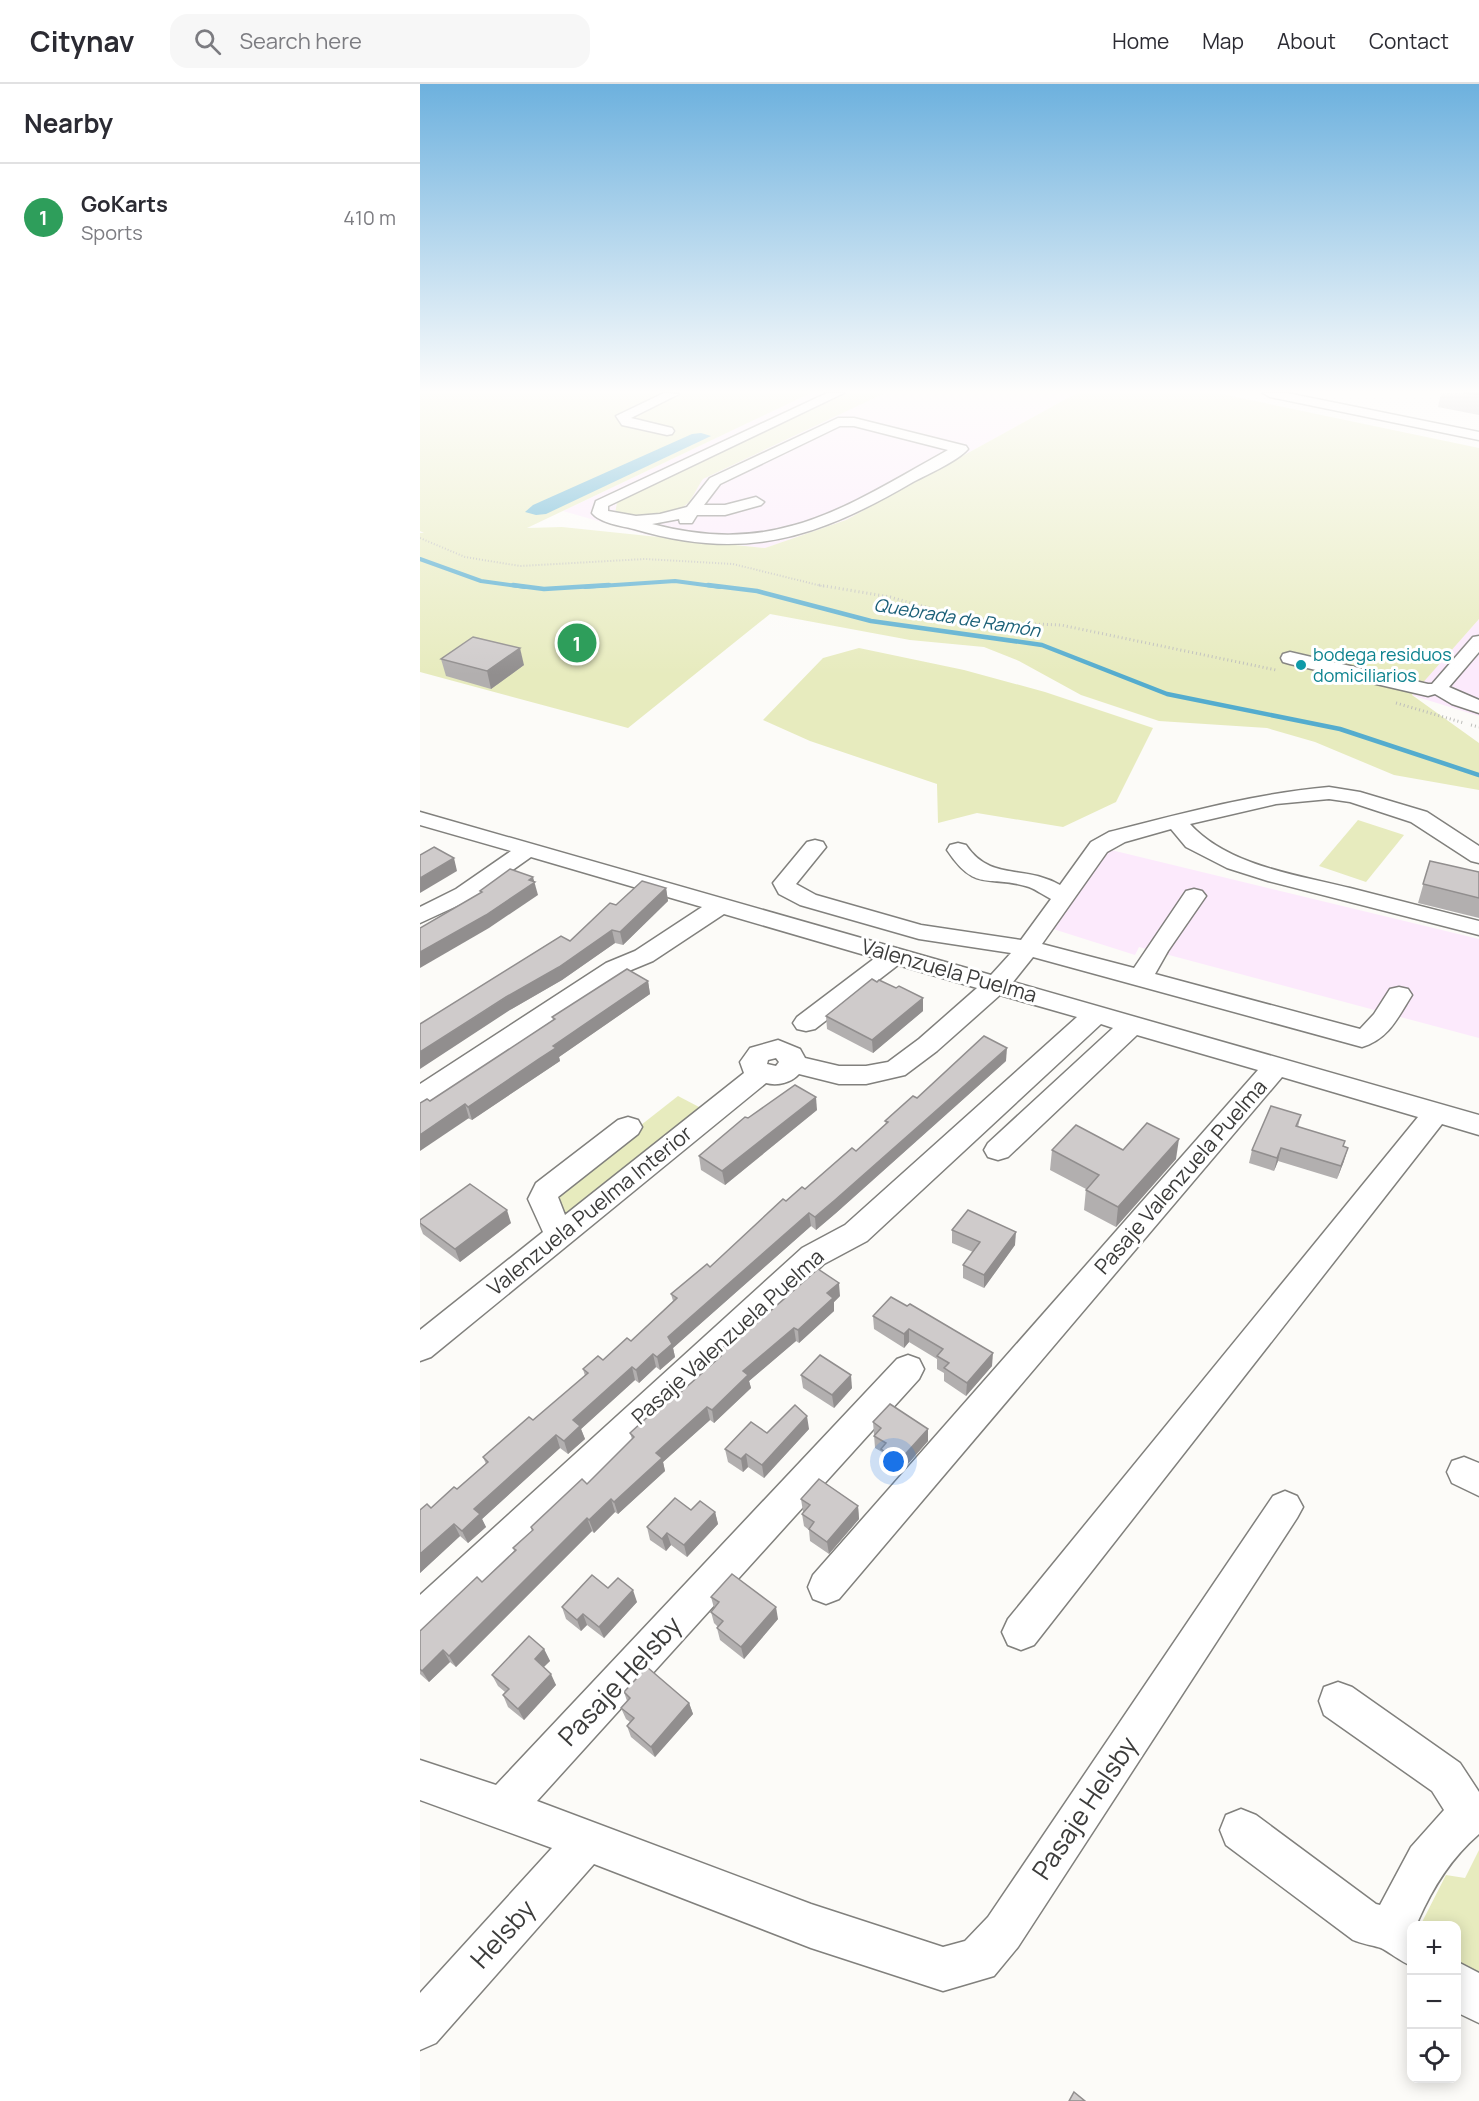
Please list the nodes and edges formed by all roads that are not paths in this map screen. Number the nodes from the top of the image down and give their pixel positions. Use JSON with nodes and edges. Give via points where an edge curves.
{"nodes":[{"id":1,"x":637,"y":487,"type":"edge"},
{"id":2,"x":710,"y":487,"type":"edge"},
{"id":3,"x":891,"y":487,"type":"edge"},
{"id":4,"x":756,"y":502,"type":"dead end"},
{"id":5,"x":692,"y":510,"type":"junction"},
{"id":6,"x":616,"y":519,"type":"junction"},
{"id":7,"x":679,"y":534,"type":"junction"},
{"id":8,"x":1478,"y":643,"type":"edge"},
{"id":9,"x":1286,"y":665,"type":"road end"},
{"id":10,"x":1438,"y":688,"type":"junction"},
{"id":11,"x":1479,"y":707,"type":"edge"},
{"id":12,"x":420,"y":818,"type":"edge"},
{"id":13,"x":1177,"y":823,"type":"junction"},
{"id":14,"x":518,"y":846,"type":"junction"},
{"id":15,"x":815,"y":847,"type":"dead end"},
{"id":16,"x":958,"y":850,"type":"dead end"},
{"id":17,"x":1479,"y":856,"type":"edge"},
{"id":18,"x":1063,"y":895,"type":"junction"},
{"id":19,"x":1194,"y":896,"type":"dead end"},
{"id":20,"x":714,"y":903,"type":"junction"},
{"id":21,"x":424,"y":914,"type":"edge"},
{"id":22,"x":1479,"y":928,"type":"edge"},
{"id":23,"x":1027,"y":948,"type":"junction"},
{"id":24,"x":895,"y":956,"type":"junction"},
{"id":25,"x":1141,"y":977,"type":"junction"},
{"id":26,"x":996,"y":985,"type":"junction"},
{"id":27,"x":1399,"y":995,"type":"dead end"},
{"id":28,"x":1096,"y":1014,"type":"junction"},
{"id":29,"x":806,"y":1023,"type":"dead end"},
{"id":30,"x":1132,"y":1024,"type":"junction"},
{"id":31,"x":1276,"y":1066,"type":"junction"},
{"id":32,"x":420,"y":1097,"type":"edge"},
{"id":33,"x":1436,"y":1113,"type":"junction"},
{"id":34,"x":1479,"y":1125,"type":"edge"},
{"id":35,"x":628,"y":1127,"type":"dead end"},
{"id":36,"x":998,"y":1150,"type":"dead end"},
{"id":37,"x":560,"y":1236,"type":"junction"},
{"id":38,"x":420,"y":1348,"type":"edge"},
{"id":39,"x":908,"y":1369,"type":"dead end"},
{"id":40,"x":1285,"y":1507,"type":"dead end"},
{"id":41,"x":826,"y":1587,"type":"dead end"},
{"id":42,"x":420,"y":1620,"type":"edge"},
{"id":43,"x":1021,"y":1632,"type":"dead end"},
{"id":44,"x":1338,"y":1701,"type":"dead end"},
{"id":45,"x":420,"y":1780,"type":"edge"},
{"id":46,"x":503,"y":1808,"type":"junction"},
{"id":47,"x":1474,"y":1814,"type":"edge"},
{"id":48,"x":1241,"y":1830,"type":"dead end"},
{"id":49,"x":586,"y":1841,"type":"junction"},
{"id":50,"x":1402,"y":1936,"type":"edge"},
{"id":51,"x":1461,"y":1987,"type":"edge"},
{"id":52,"x":1479,"y":2001,"type":"edge"},
{"id":53,"x":420,"y":2027,"type":"edge"}],
"edges":[{"from":1,"to":6,"type":"street","via":[[601,504],[600,513]]},
{"from":2,"to":5,"type":"street"},
{"from":3,"to":7,"type":"street","via":[[841,514],[777,535],[723,541]]},
{"from":4,"to":5,"type":"street","via":[[725,510]]},
{"from":5,"to":6,"type":"street","via":[[661,519]]},
{"from":5,"to":7,"type":"street"},
{"from":6,"to":7,"type":"street"},
{"from":8,"to":10,"type":"street"},
{"from":9,"to":10,"type":"street","via":[[1428,690]]},
{"from":10,"to":11,"type":"street"},
{"from":12,"to":14,"type":"street","name":"Valenzuela Puelma"},
{"from":13,"to":17,"type":"street","name":"Valenzuela Puelma Interior","via":[[1230,807],[1329,793],[1353,796],[1419,818]]},
{"from":13,"to":18,"type":"street","name":"Valenzuela Puelma Interior","via":[[1117,837],[1099,847]]},
{"from":13,"to":22,"type":"street","via":[[1194,842],[1235,863]]},
{"from":14,"to":20,"type":"street","name":"Valenzuela Puelma"},
{"from":14,"to":21,"type":"street","via":[[464,894]]},
{"from":15,"to":23,"type":"street","via":[[784,883],[787,889],[808,900],[919,932]]},
{"from":16,"to":18,"type":"street","via":[[965,864],[978,872],[1034,881]]},
{"from":18,"to":23,"type":"street","name":"Valenzuela Puelma Interior"},
{"from":19,"to":25,"type":"street"},
{"from":20,"to":24,"type":"street","name":"Valenzuela Puelma"},
{"from":20,"to":32,"type":"street","via":[[644,956],[615,968]]},
{"from":23,"to":25,"type":"street"},
{"from":23,"to":26,"type":"street","name":"Valenzuela Puelma Interior"},
{"from":24,"to":26,"type":"street","name":"Valenzuela Puelma"},
{"from":24,"to":29,"type":"street"},
{"from":25,"to":27,"type":"street","via":[[1362,1038],[1381,1025]]},
{"from":26,"to":28,"type":"street","name":"Valenzuela Puelma"},
{"from":26,"to":37,"type":"street","name":"Valenzuela Puelma Interior","via":[[896,1069],[866,1075],[839,1074],[793,1064],[793,1059],[778,1049],[759,1053],[753,1062],[760,1074]]},
{"from":28,"to":30,"type":"street","name":"Valenzuela Puelma"},
{"from":28,"to":42,"type":"street","name":"Pasaje Valenzuela Puelma","via":[[856,1233],[813,1256]]},
{"from":30,"to":31,"type":"street","name":"Valenzuela Puelma"},
{"from":30,"to":36,"type":"street"},
{"from":31,"to":33,"type":"street","name":"Valenzuela Puelma"},
{"from":31,"to":41,"type":"street","name":"Pasaje Valenzuela Puelma"},
{"from":33,"to":34,"type":"street","name":"Valenzuela Puelma"},
{"from":33,"to":43,"type":"street"},
{"from":35,"to":37,"type":"street","via":[[546,1191],[543,1199]]},
{"from":37,"to":38,"type":"street","name":"Valenzuela Puelma Interior"},
{"from":39,"to":46,"type":"street","name":"Pasaje Helsby"},
{"from":40,"to":49,"type":"street","name":"Pasaje Helsby","via":[[1003,1932],[978,1960],[942,1969],[811,1926]]},
{"from":44,"to":47,"type":"street","via":[[1446,1777]]},
{"from":45,"to":46,"type":"street"},
{"from":46,"to":49,"type":"street"},
{"from":47,"to":50,"type":"street","via":[[1437,1843],[1419,1870]]},
{"from":48,"to":50,"type":"street","via":[[1368,1925]]},
{"from":49,"to":53,"type":"street","name":"Helsby"},
{"from":51,"to":52,"type":"street"}]}
